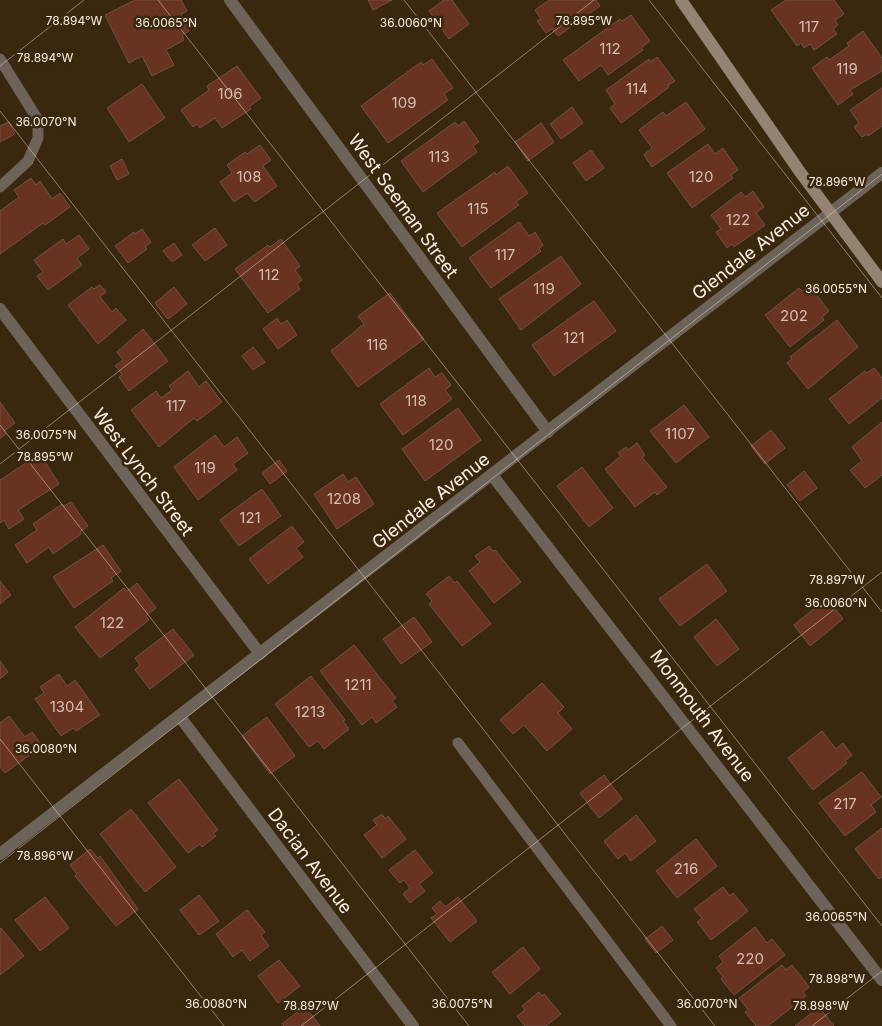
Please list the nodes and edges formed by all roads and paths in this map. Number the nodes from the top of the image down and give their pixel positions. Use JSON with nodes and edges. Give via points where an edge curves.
{"nodes":[{"id":1,"x":230,"y":0,"type":"edge"},
{"id":2,"x":681,"y":0,"type":"edge"},
{"id":3,"x":0,"y":59,"type":"edge"},
{"id":4,"x":882,"y":173,"type":"edge"},
{"id":5,"x":0,"y":187,"type":"edge"},
{"id":6,"x":831,"y":212,"type":"junction"},
{"id":7,"x":882,"y":282,"type":"edge"},
{"id":8,"x":0,"y":309,"type":"edge"},
{"id":9,"x":548,"y":432,"type":"junction"},
{"id":10,"x":492,"y":475,"type":"junction"},
{"id":11,"x":260,"y":654,"type":"junction"},
{"id":12,"x":180,"y":717,"type":"junction"},
{"id":13,"x":458,"y":743,"type":"dead end"},
{"id":14,"x":0,"y":854,"type":"edge"},
{"id":15,"x":882,"y":980,"type":"edge"},
{"id":16,"x":413,"y":1026,"type":"edge"},
{"id":17,"x":671,"y":1026,"type":"edge"}],
"edges":[{"from":1,"to":9,"type":"street","name":"West Seeman Street"},
{"from":2,"to":6,"type":"street"},
{"from":3,"to":5,"type":"lane","via":[[38,120],[38,138],[28,161]]},
{"from":4,"to":6,"type":"street","name":"Glendale Avenue"},
{"from":6,"to":7,"type":"street"},
{"from":6,"to":9,"type":"street","name":"Glendale Avenue"},
{"from":8,"to":11,"type":"street","name":"West Lynch Street"},
{"from":9,"to":10,"type":"street","name":"Glendale Avenue"},
{"from":10,"to":11,"type":"street","name":"Glendale Avenue"},
{"from":10,"to":15,"type":"street","name":"Monmouth Avenue"},
{"from":11,"to":12,"type":"street","name":"Glendale Avenue"},
{"from":12,"to":14,"type":"street","name":"Glendale Avenue"},
{"from":12,"to":16,"type":"street","name":"Dacian Avenue"},
{"from":13,"to":17,"type":"lane"}]}
